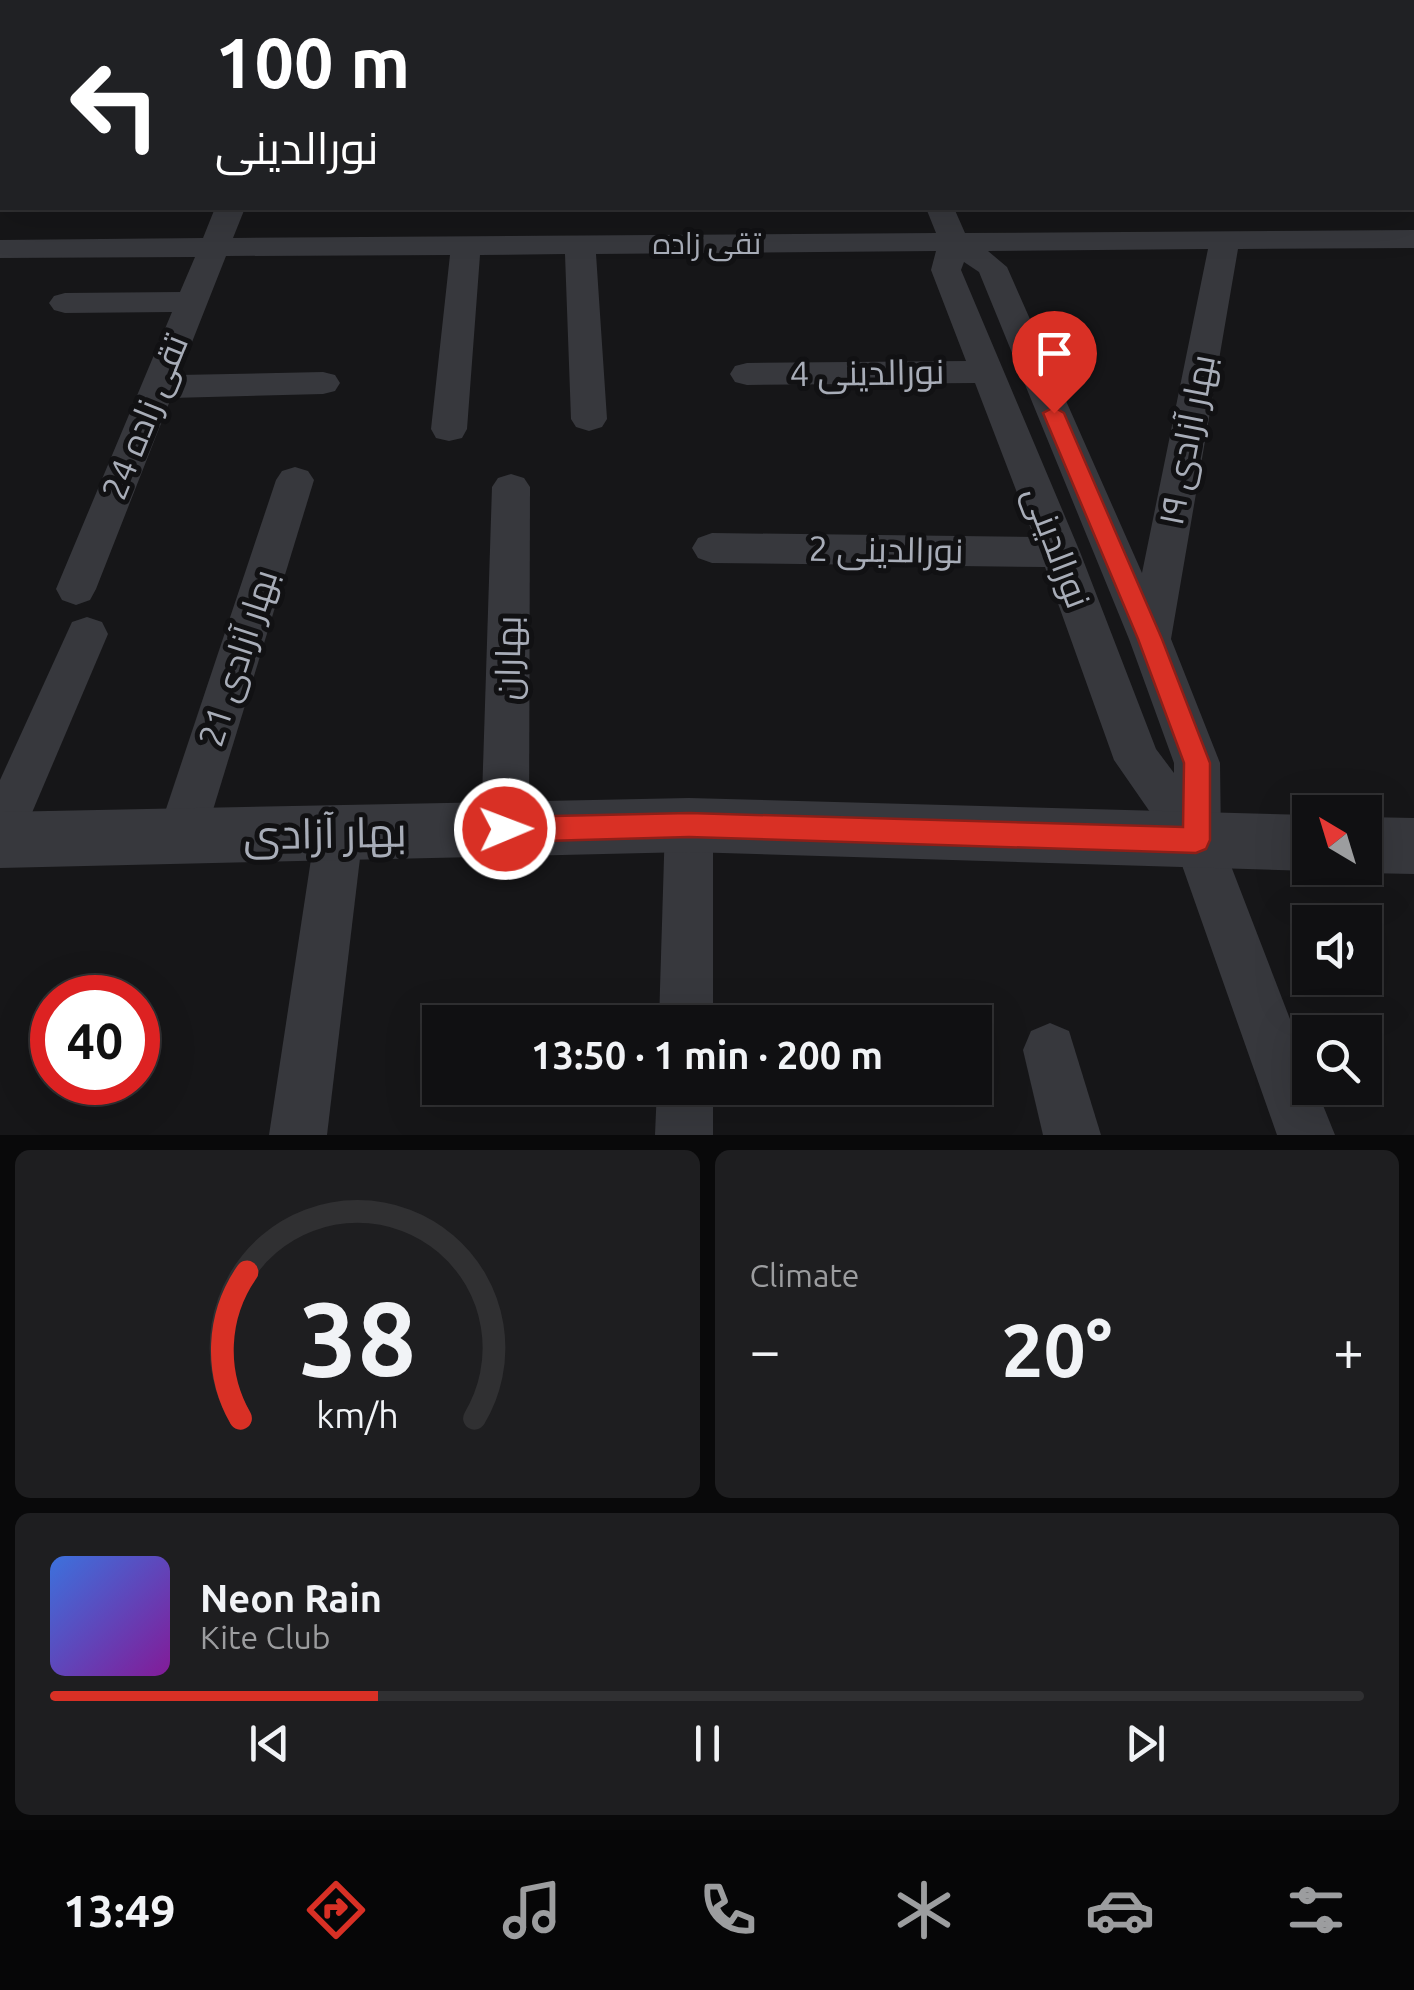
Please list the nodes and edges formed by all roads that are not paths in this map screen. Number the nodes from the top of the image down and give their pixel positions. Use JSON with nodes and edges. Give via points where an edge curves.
{"nodes":[{"id":1,"x":229,"y":210,"type":"edge"},
{"id":2,"x":1098,"y":210,"type":"edge"},
{"id":3,"x":1351,"y":210,"type":"edge"},
{"id":4,"x":947,"y":225,"type":"edge"},
{"id":5,"x":1414,"y":239,"type":"edge"},
{"id":6,"x":1225,"y":240,"type":"junction"},
{"id":7,"x":1348,"y":240,"type":"junction"},
{"id":8,"x":1089,"y":241,"type":"junction"},
{"id":9,"x":580,"y":244,"type":"junction"},
{"id":10,"x":466,"y":245,"type":"junction"},
{"id":11,"x":214,"y":246,"type":"junction"},
{"id":12,"x":0,"y":249,"type":"edge"},
{"id":13,"x":192,"y":302,"type":"junction"},
{"id":14,"x":65,"y":303,"type":"dead end"},
{"id":15,"x":986,"y":372,"type":"junction"},
{"id":16,"x":746,"y":374,"type":"dead end"},
{"id":17,"x":323,"y":383,"type":"dead end"},
{"id":18,"x":158,"y":387,"type":"junction"},
{"id":19,"x":589,"y":419,"type":"dead end"},
{"id":20,"x":449,"y":429,"type":"dead end"},
{"id":21,"x":295,"y":480,"type":"dead end"},
{"id":22,"x":511,"y":487,"type":"dead end"},
{"id":23,"x":712,"y":548,"type":"dead end"},
{"id":24,"x":1060,"y":552,"type":"junction"},
{"id":25,"x":76,"y":589,"type":"dead end"},
{"id":26,"x":87,"y":634,"type":"dead end"},
{"id":27,"x":1150,"y":639,"type":"junction"},
{"id":28,"x":689,"y":825,"type":"junction"},
{"id":29,"x":505,"y":829,"type":"junction"},
{"id":30,"x":339,"y":833,"type":"junction"},
{"id":31,"x":181,"y":836,"type":"junction"},
{"id":32,"x":0,"y":837,"type":"edge"},
{"id":33,"x":1196,"y":840,"type":"junction"},
{"id":34,"x":1292,"y":843,"type":"edge"},
{"id":35,"x":1382,"y":845,"type":"edge"},
{"id":36,"x":1414,"y":846,"type":"edge"},
{"id":37,"x":686,"y":1005,"type":"edge"},
{"id":38,"x":1050,"y":1050,"type":"dead end"},
{"id":39,"x":684,"y":1105,"type":"edge"},
{"id":40,"x":298,"y":1135,"type":"edge"},
{"id":41,"x":684,"y":1135,"type":"edge"},
{"id":42,"x":1072,"y":1135,"type":"edge"},
{"id":43,"x":1306,"y":1135,"type":"edge"}],
"edges":[{"from":1,"to":11,"type":"street","name":"تقی زاده 24"},
{"from":2,"to":8,"type":"street"},
{"from":3,"to":7,"type":"street"},
{"from":4,"to":8,"type":"street","name":"تقی زاده"},
{"from":4,"to":9,"type":"street","name":"تقی زاده"},
{"from":4,"to":15,"type":"street","name":"نورالدینی","via":[[946,270]]},
{"from":4,"to":27,"type":"street","name":"نورالدینی","via":[[992,267]]},
{"from":5,"to":7,"type":"street","name":"تقی زاده"},
{"from":6,"to":7,"type":"street","name":"تقی زاده"},
{"from":6,"to":8,"type":"street","name":"تقی زاده"},
{"from":6,"to":27,"type":"street","name":"بهار آزادی ۱۹"},
{"from":9,"to":10,"type":"street","name":"تقی زاده"},
{"from":9,"to":19,"type":"street"},
{"from":10,"to":11,"type":"street","name":"تقی زاده"},
{"from":10,"to":20,"type":"street"},
{"from":11,"to":12,"type":"street","name":"تقی زاده"},
{"from":11,"to":13,"type":"street","name":"تقی زاده 24"},
{"from":13,"to":14,"type":"street"},
{"from":13,"to":18,"type":"street","name":"تقی زاده 24"},
{"from":15,"to":16,"type":"street","name":"نورالدینی 4"},
{"from":15,"to":24,"type":"street","name":"نورالدینی"},
{"from":17,"to":18,"type":"street"},
{"from":18,"to":25,"type":"street","name":"تقی زاده 24"},
{"from":21,"to":31,"type":"street","name":"بهار آزادی 21"},
{"from":22,"to":29,"type":"street","name":"بهاران"},
{"from":23,"to":24,"type":"street","name":"نورالدینی 2"},
{"from":24,"to":33,"type":"street","name":"نورالدینی","via":[[1137,760]]},
{"from":26,"to":32,"type":"street"},
{"from":27,"to":33,"type":"street","name":"نورالدینی","via":[[1197,763]]},
{"from":28,"to":29,"type":"street","name":"بهار آزادی"},
{"from":28,"to":33,"type":"street","name":"بهار آزادی"},
{"from":28,"to":37,"type":"street"},
{"from":29,"to":30,"type":"street","name":"بهار آزادی"},
{"from":30,"to":31,"type":"street","name":"بهار آزادی"},
{"from":30,"to":40,"type":"street"},
{"from":31,"to":32,"type":"street","name":"بهار آزادی"},
{"from":33,"to":34,"type":"street","name":"بهار آزادی"},
{"from":33,"to":43,"type":"street","name":"نورالدینی"},
{"from":35,"to":36,"type":"street"},
{"from":38,"to":42,"type":"street"},
{"from":39,"to":41,"type":"street"}]}
